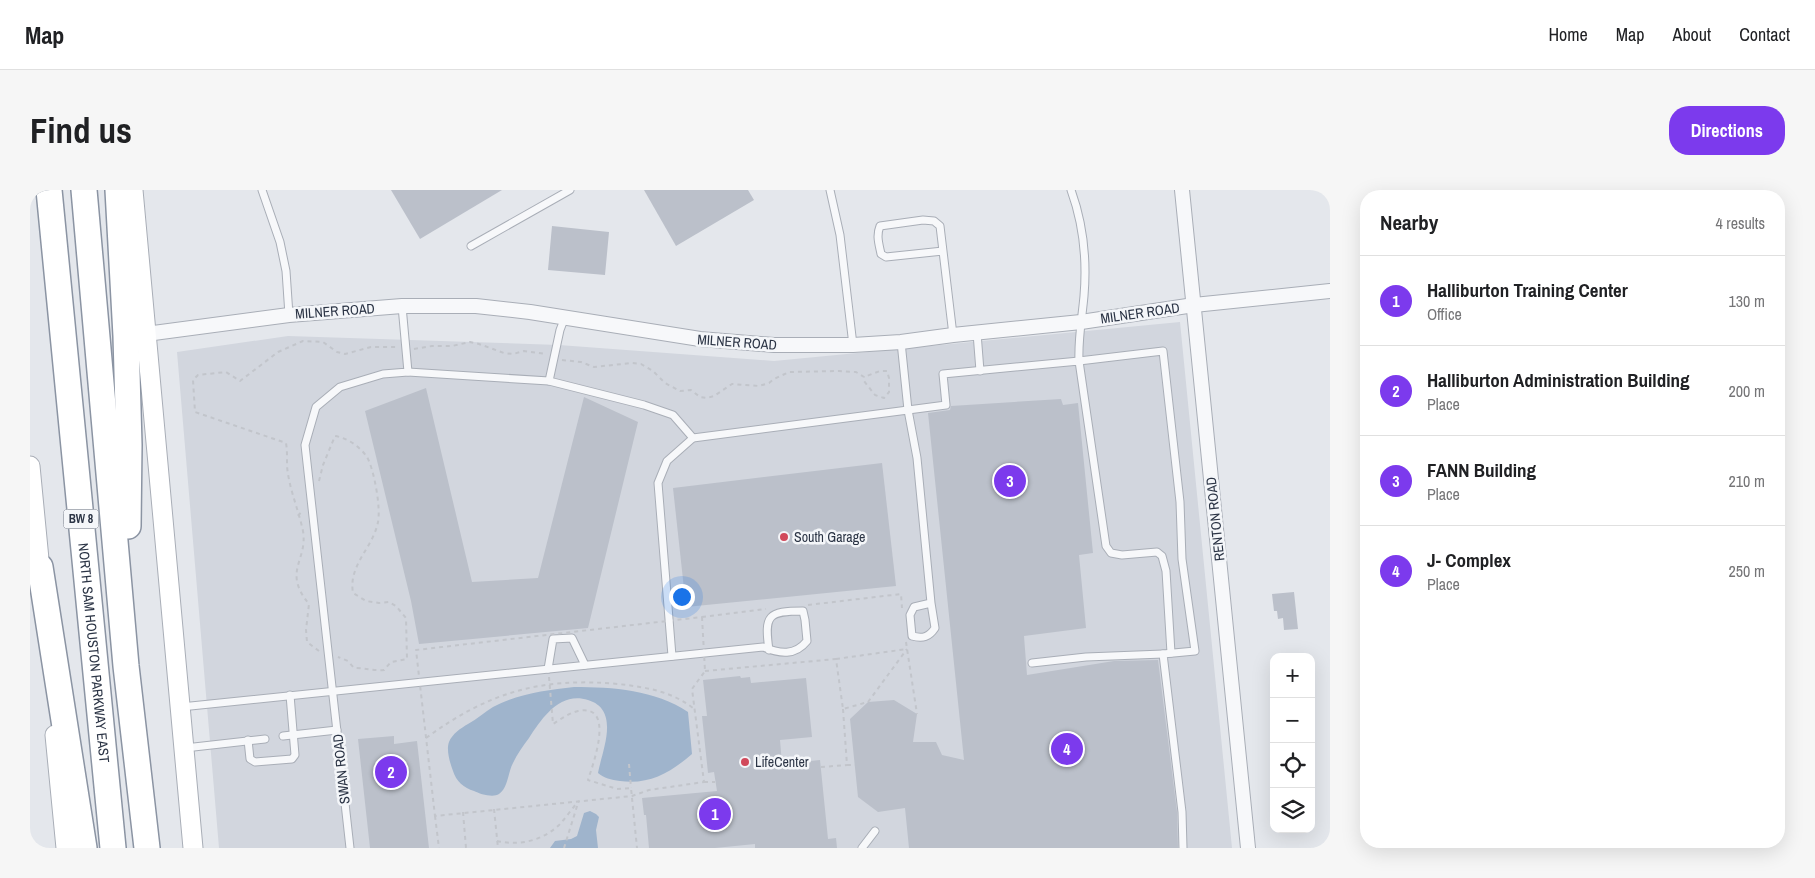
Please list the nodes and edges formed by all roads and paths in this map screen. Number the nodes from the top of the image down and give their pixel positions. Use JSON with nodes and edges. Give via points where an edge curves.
{"nodes":[{"id":1,"x":49,"y":190,"type":"edge"},
{"id":2,"x":84,"y":190,"type":"edge"},
{"id":3,"x":118,"y":190,"type":"edge"},
{"id":4,"x":133,"y":190,"type":"edge"},
{"id":5,"x":262,"y":190,"type":"edge"},
{"id":6,"x":570,"y":190,"type":"edge"},
{"id":7,"x":830,"y":190,"type":"edge"},
{"id":8,"x":1070,"y":190,"type":"edge"},
{"id":9,"x":1182,"y":190,"type":"edge"},
{"id":10,"x":470,"y":246,"type":"dead end"},
{"id":11,"x":943,"y":250,"type":"junction"},
{"id":12,"x":1330,"y":291,"type":"edge"},
{"id":13,"x":1194,"y":305,"type":"junction"},
{"id":14,"x":402,"y":306,"type":"junction"},
{"id":15,"x":289,"y":315,"type":"junction"},
{"id":16,"x":565,"y":317,"type":"junction"},
{"id":17,"x":1081,"y":322,"type":"junction"},
{"id":18,"x":977,"y":333,"type":"junction"},
{"id":19,"x":146,"y":334,"type":"junction"},
{"id":20,"x":953,"y":335,"type":"junction"},
{"id":21,"x":901,"y":342,"type":"junction"},
{"id":22,"x":853,"y":345,"type":"junction"},
{"id":23,"x":406,"y":348,"type":"junction"},
{"id":24,"x":554,"y":357,"type":"junction"},
{"id":25,"x":1079,"y":361,"type":"junction"},
{"id":26,"x":980,"y":371,"type":"junction"},
{"id":27,"x":408,"y":372,"type":"junction"},
{"id":28,"x":864,"y":377,"type":"junction"},
{"id":29,"x":549,"y":381,"type":"junction"},
{"id":30,"x":908,"y":410,"type":"junction"},
{"id":31,"x":693,"y":438,"type":"junction"},
{"id":32,"x":30,"y":466,"type":"edge"},
{"id":33,"x":312,"y":501,"type":"junction"},
{"id":34,"x":298,"y":516,"type":"junction"},
{"id":35,"x":40,"y":567,"type":"junction"},
{"id":36,"x":930,"y":604,"type":"junction"},
{"id":37,"x":806,"y":605,"type":"dead end"},
{"id":38,"x":768,"y":609,"type":"dead end"},
{"id":39,"x":903,"y":612,"type":"dead end"},
{"id":40,"x":702,"y":617,"type":"junction"},
{"id":41,"x":670,"y":622,"type":"junction"},
{"id":42,"x":906,"y":640,"type":"dead end"},
{"id":43,"x":907,"y":649,"type":"junction"},
{"id":44,"x":770,"y":650,"type":"junction"},
{"id":45,"x":1171,"y":653,"type":"junction"},
{"id":46,"x":705,"y":654,"type":"junction"},
{"id":47,"x":1163,"y":654,"type":"junction"},
{"id":48,"x":329,"y":655,"type":"junction"},
{"id":49,"x":672,"y":656,"type":"junction"},
{"id":50,"x":836,"y":659,"type":"junction"},
{"id":51,"x":1032,"y":663,"type":"dead end"},
{"id":52,"x":585,"y":665,"type":"junction"},
{"id":53,"x":126,"y":666,"type":"junction"},
{"id":54,"x":548,"y":669,"type":"junction"},
{"id":55,"x":705,"y":671,"type":"junction"},
{"id":56,"x":420,"y":682,"type":"junction"},
{"id":57,"x":549,"y":684,"type":"junction"},
{"id":58,"x":333,"y":691,"type":"junction"},
{"id":59,"x":290,"y":695,"type":"junction"},
{"id":60,"x":181,"y":707,"type":"junction"},
{"id":61,"x":843,"y":708,"type":"junction"},
{"id":62,"x":694,"y":709,"type":"junction"},
{"id":63,"x":917,"y":714,"type":"dead end"},
{"id":64,"x":337,"y":730,"type":"junction"},
{"id":65,"x":294,"y":735,"type":"junction"},
{"id":66,"x":283,"y":736,"type":"dead end"},
{"id":67,"x":265,"y":738,"type":"dead end"},
{"id":68,"x":426,"y":738,"type":"junction"},
{"id":69,"x":248,"y":740,"type":"junction"},
{"id":70,"x":185,"y":748,"type":"junction"},
{"id":71,"x":629,"y":764,"type":"dead end"},
{"id":72,"x":855,"y":764,"type":"dead end"},
{"id":73,"x":847,"y":765,"type":"junction"},
{"id":74,"x":821,"y":767,"type":"dead end"},
{"id":75,"x":704,"y":782,"type":"junction"},
{"id":76,"x":715,"y":782,"type":"dead end"},
{"id":77,"x":631,"y":788,"type":"junction"},
{"id":78,"x":632,"y":796,"type":"junction"},
{"id":79,"x":579,"y":801,"type":"junction"},
{"id":80,"x":494,"y":809,"type":"junction"},
{"id":81,"x":463,"y":812,"type":"junction"},
{"id":82,"x":435,"y":816,"type":"junction"},
{"id":83,"x":875,"y":831,"type":"dead end"},
{"id":84,"x":497,"y":841,"type":"junction"},
{"id":85,"x":66,"y":848,"type":"edge"},
{"id":86,"x":84,"y":848,"type":"edge"},
{"id":87,"x":113,"y":848,"type":"edge"},
{"id":88,"x":147,"y":848,"type":"edge"},
{"id":89,"x":194,"y":848,"type":"edge"},
{"id":90,"x":350,"y":848,"type":"edge"},
{"id":91,"x":439,"y":848,"type":"edge"},
{"id":92,"x":466,"y":848,"type":"edge"},
{"id":93,"x":498,"y":848,"type":"edge"},
{"id":94,"x":564,"y":848,"type":"edge"},
{"id":95,"x":637,"y":848,"type":"edge"},
{"id":96,"x":862,"y":848,"type":"edge"},
{"id":97,"x":1183,"y":848,"type":"edge"},
{"id":98,"x":1248,"y":848,"type":"edge"}],
"edges":[{"from":1,"to":87,"type":"highway","name":"NORTH SAM HOUSTON PARKWAY EAST","number":"BW 8"},
{"from":2,"to":53,"type":"highway","number":"BW 8"},
{"from":3,"to":53,"type":"highway","via":[[129,445]]},
{"from":4,"to":19,"type":"main road"},
{"from":5,"to":15,"type":"lane","via":[[280,242]]},
{"from":6,"to":10,"type":"lane"},
{"from":7,"to":22,"type":"lane","via":[[840,235]]},
{"from":8,"to":17,"type":"lane","via":[[1082,230],[1084,294]]},
{"from":9,"to":13,"type":"street","name":"RENTON ROAD"},
{"from":11,"to":11,"type":"lane","via":[[940,226],[934,221],[880,226],[878,232],[881,254],[886,257]]},
{"from":11,"to":20,"type":"lane"},
{"from":12,"to":13,"type":"street","name":"MILNER ROAD"},
{"from":13,"to":17,"type":"street","name":"MILNER ROAD"},
{"from":13,"to":98,"type":"street","name":"RENTON ROAD"},
{"from":14,"to":15,"type":"street","name":"MILNER ROAD"},
{"from":14,"to":16,"type":"street","name":"MILNER ROAD","via":[[476,306]]},
{"from":14,"to":23,"type":"lane"},
{"from":15,"to":19,"type":"street","name":"MILNER ROAD"},
{"from":16,"to":22,"type":"street","name":"MILNER ROAD","via":[[700,340],[774,345]]},
{"from":16,"to":24,"type":"lane"},
{"from":17,"to":18,"type":"street","name":"MILNER ROAD"},
{"from":17,"to":25,"type":"lane"},
{"from":18,"to":20,"type":"street","name":"MILNER ROAD"},
{"from":18,"to":26,"type":"lane"},
{"from":19,"to":60,"type":"main road"},
{"from":20,"to":21,"type":"street","name":"MILNER ROAD"},
{"from":21,"to":22,"type":"street","name":"MILNER ROAD"},
{"from":21,"to":30,"type":"lane"},
{"from":23,"to":24,"type":"path","via":[[416,350],[470,342],[504,353],[524,351]]},
{"from":23,"to":27,"type":"lane"},
{"from":23,"to":34,"type":"path","via":[[371,347],[345,354],[323,342],[303,341],[278,352],[240,381],[226,372],[198,375],[193,380],[195,412],[286,443],[287,472]]},
{"from":24,"to":28,"type":"path","via":[[594,367],[641,364],[680,391],[690,390],[707,398],[732,384],[770,384],[789,372],[839,370],[856,372]]},
{"from":24,"to":29,"type":"lane"},
{"from":25,"to":26,"type":"lane"},
{"from":25,"to":45,"type":"lane","via":[[1106,546],[1111,553],[1122,555],[1157,552],[1162,556],[1166,571]]},
{"from":25,"to":45,"type":"lane","via":[[1163,351],[1180,502],[1182,559],[1195,650]]},
{"from":26,"to":30,"type":"lane","via":[[943,374],[946,405]]},
{"from":27,"to":29,"type":"lane","name":"SWAN ROAD"},
{"from":27,"to":33,"type":"lane","name":"SWAN ROAD","via":[[383,374],[340,387],[316,407],[305,445]]},
{"from":28,"to":28,"type":"path","via":[[887,371],[889,392],[884,398],[875,395]]},
{"from":29,"to":31,"type":"lane","name":"SWAN ROAD","via":[[673,415]]},
{"from":30,"to":31,"type":"lane"},
{"from":30,"to":36,"type":"lane","via":[[917,458]]},
{"from":31,"to":41,"type":"lane","via":[[667,461],[658,483]]},
{"from":32,"to":35,"type":"main road"},
{"from":33,"to":34,"type":"path"},
{"from":33,"to":48,"type":"lane","name":"SWAN ROAD"},
{"from":33,"to":48,"type":"path","via":[[318,494],[323,465],[335,436],[350,442],[368,459],[379,512],[378,523],[354,572],[353,593],[366,601],[389,602],[406,618],[407,659],[390,662],[384,670],[375,671],[354,668],[348,661]]},
{"from":34,"to":48,"type":"path","via":[[304,541],[296,579],[309,604],[307,642]]},
{"from":35,"to":85,"type":"main road"},
{"from":35,"to":86,"type":"highway"},
{"from":36,"to":36,"type":"lane","via":[[935,628],[931,635],[912,636],[910,615],[914,607]]},
{"from":37,"to":39,"type":"path","via":[[901,594]]},
{"from":38,"to":40,"type":"path"},
{"from":40,"to":41,"type":"path"},
{"from":40,"to":46,"type":"path"},
{"from":41,"to":49,"type":"lane"},
{"from":41,"to":56,"type":"path","via":[[416,650]]},
{"from":42,"to":43,"type":"path"},
{"from":43,"to":50,"type":"path"},
{"from":43,"to":61,"type":"path","via":[[868,702]]},
{"from":43,"to":63,"type":"path"},
{"from":44,"to":44,"type":"lane","via":[[786,653],[802,648],[807,641],[803,611],[774,614],[769,619]]},
{"from":44,"to":46,"type":"lane","via":[[763,647]]},
{"from":45,"to":47,"type":"lane"},
{"from":46,"to":49,"type":"lane"},
{"from":46,"to":55,"type":"path"},
{"from":47,"to":51,"type":"lane"},
{"from":47,"to":97,"type":"lane","via":[[1182,812]]},
{"from":48,"to":58,"type":"lane","name":"SWAN ROAD"},
{"from":49,"to":52,"type":"lane"},
{"from":50,"to":55,"type":"path"},
{"from":50,"to":61,"type":"path"},
{"from":52,"to":54,"type":"lane"},
{"from":52,"to":54,"type":"lane","via":[[572,638],[553,639]]},
{"from":53,"to":88,"type":"highway","number":"BW 8"},
{"from":54,"to":56,"type":"lane"},
{"from":55,"to":62,"type":"path","via":[[692,690]]},
{"from":56,"to":58,"type":"lane"},
{"from":56,"to":68,"type":"path"},
{"from":57,"to":62,"type":"path","via":[[582,682],[640,687],[668,694]]},
{"from":57,"to":68,"type":"path","via":[[484,702]]},
{"from":57,"to":77,"type":"path","via":[[554,724],[579,710],[596,715],[600,725],[598,745],[588,780],[617,789]]},
{"from":58,"to":59,"type":"lane"},
{"from":58,"to":64,"type":"lane","name":"SWAN ROAD"},
{"from":59,"to":60,"type":"lane"},
{"from":59,"to":65,"type":"lane"},
{"from":60,"to":70,"type":"main road"},
{"from":61,"to":73,"type":"path"},
{"from":62,"to":75,"type":"path"},
{"from":64,"to":65,"type":"lane"},
{"from":64,"to":90,"type":"lane","name":"SWAN ROAD"},
{"from":65,"to":66,"type":"lane"},
{"from":65,"to":69,"type":"lane","via":[[295,755],[292,759],[255,762],[250,759]]},
{"from":67,"to":69,"type":"lane"},
{"from":68,"to":82,"type":"path"},
{"from":69,"to":70,"type":"lane"},
{"from":70,"to":89,"type":"main road"},
{"from":71,"to":77,"type":"path"},
{"from":72,"to":73,"type":"path"},
{"from":73,"to":74,"type":"path"},
{"from":75,"to":76,"type":"path"},
{"from":75,"to":78,"type":"path","via":[[649,790]]},
{"from":77,"to":78,"type":"path"},
{"from":78,"to":79,"type":"path"},
{"from":78,"to":95,"type":"path"},
{"from":79,"to":80,"type":"path"},
{"from":79,"to":84,"type":"path","via":[[559,825],[537,839]]},
{"from":79,"to":94,"type":"path"},
{"from":80,"to":81,"type":"path"},
{"from":80,"to":84,"type":"path"},
{"from":81,"to":82,"type":"path"},
{"from":81,"to":92,"type":"path"},
{"from":82,"to":91,"type":"path"},
{"from":83,"to":96,"type":"lane"},
{"from":84,"to":93,"type":"path"}]}
